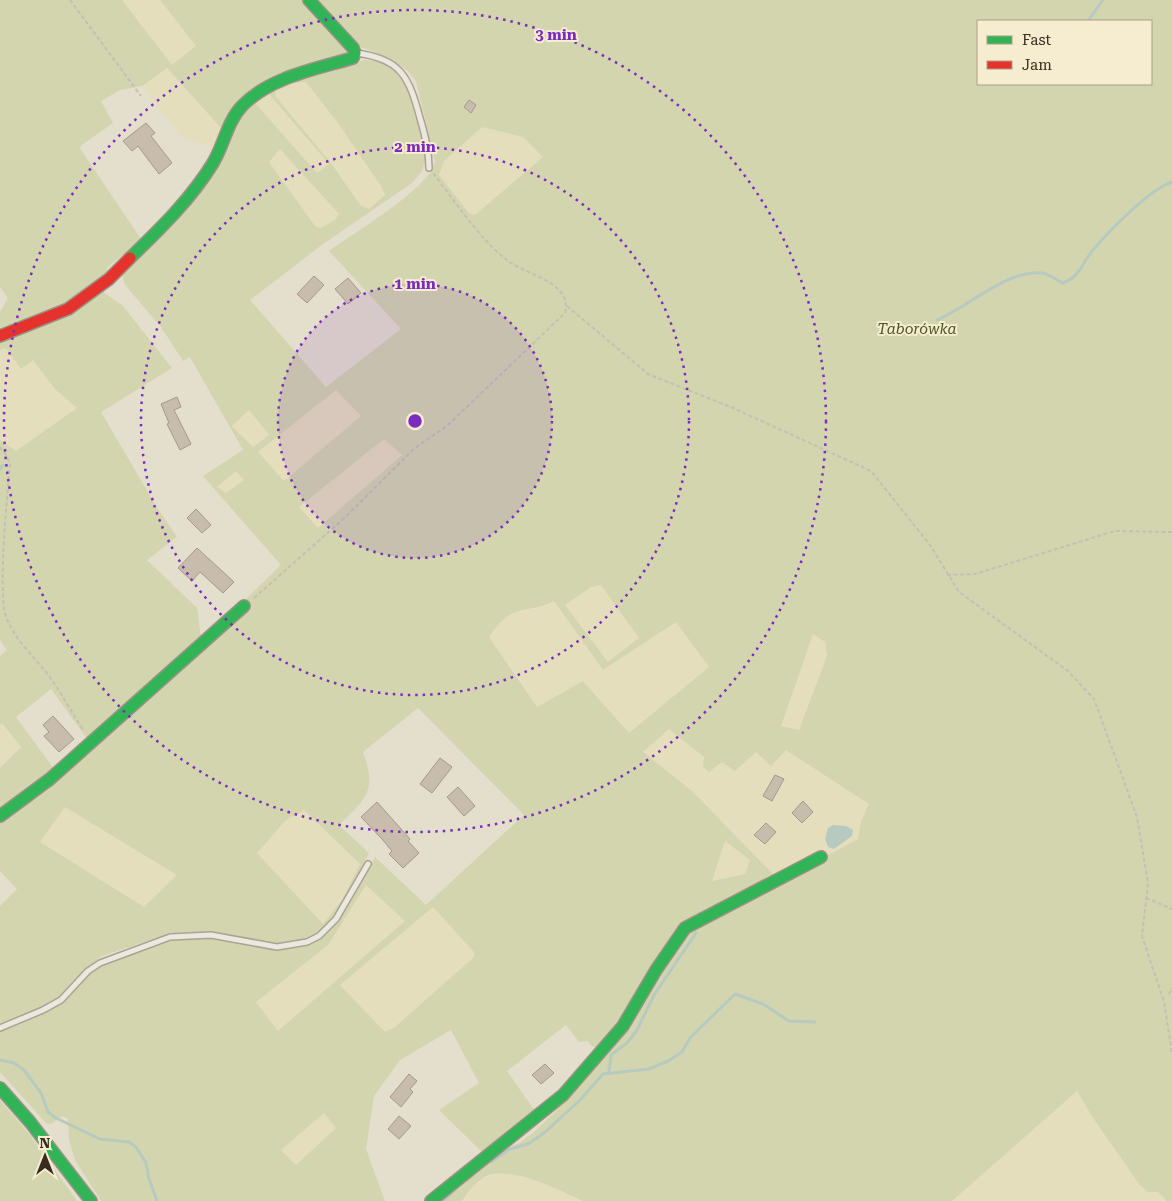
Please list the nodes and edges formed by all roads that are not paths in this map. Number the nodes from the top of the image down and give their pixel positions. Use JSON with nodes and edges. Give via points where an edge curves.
{"nodes":[{"id":1,"x":309,"y":0,"type":"edge"},
{"id":2,"x":355,"y":53,"type":"junction"},
{"id":3,"x":429,"y":168,"type":"road end"},
{"id":4,"x":0,"y":336,"type":"edge"},
{"id":5,"x":244,"y":606,"type":"road end"},
{"id":6,"x":0,"y":816,"type":"edge"},
{"id":7,"x":821,"y":857,"type":"dead end"},
{"id":8,"x":368,"y":864,"type":"dead end"},
{"id":9,"x":0,"y":1028,"type":"edge"},
{"id":10,"x":0,"y":1088,"type":"edge"},
{"id":11,"x":91,"y":1201,"type":"edge"},
{"id":12,"x":430,"y":1201,"type":"edge"}],
"edges":[{"from":1,"to":2,"type":"street"},
{"from":2,"to":3,"type":"lane","via":[[382,58],[405,75],[411,85],[428,147]]},
{"from":2,"to":4,"type":"street","via":[[348,61],[279,81],[253,97],[232,120],[213,163],[186,200],[108,279],[68,309]]},
{"from":5,"to":6,"type":"street","via":[[50,779]]},
{"from":7,"to":12,"type":"street","via":[[685,928],[623,1026],[588,1068],[532,1122]]},
{"from":8,"to":9,"type":"lane","via":[[336,919],[319,936],[307,942],[277,947],[211,935],[170,937],[100,963],[60,1000]]},
{"from":10,"to":11,"type":"street"}]}
